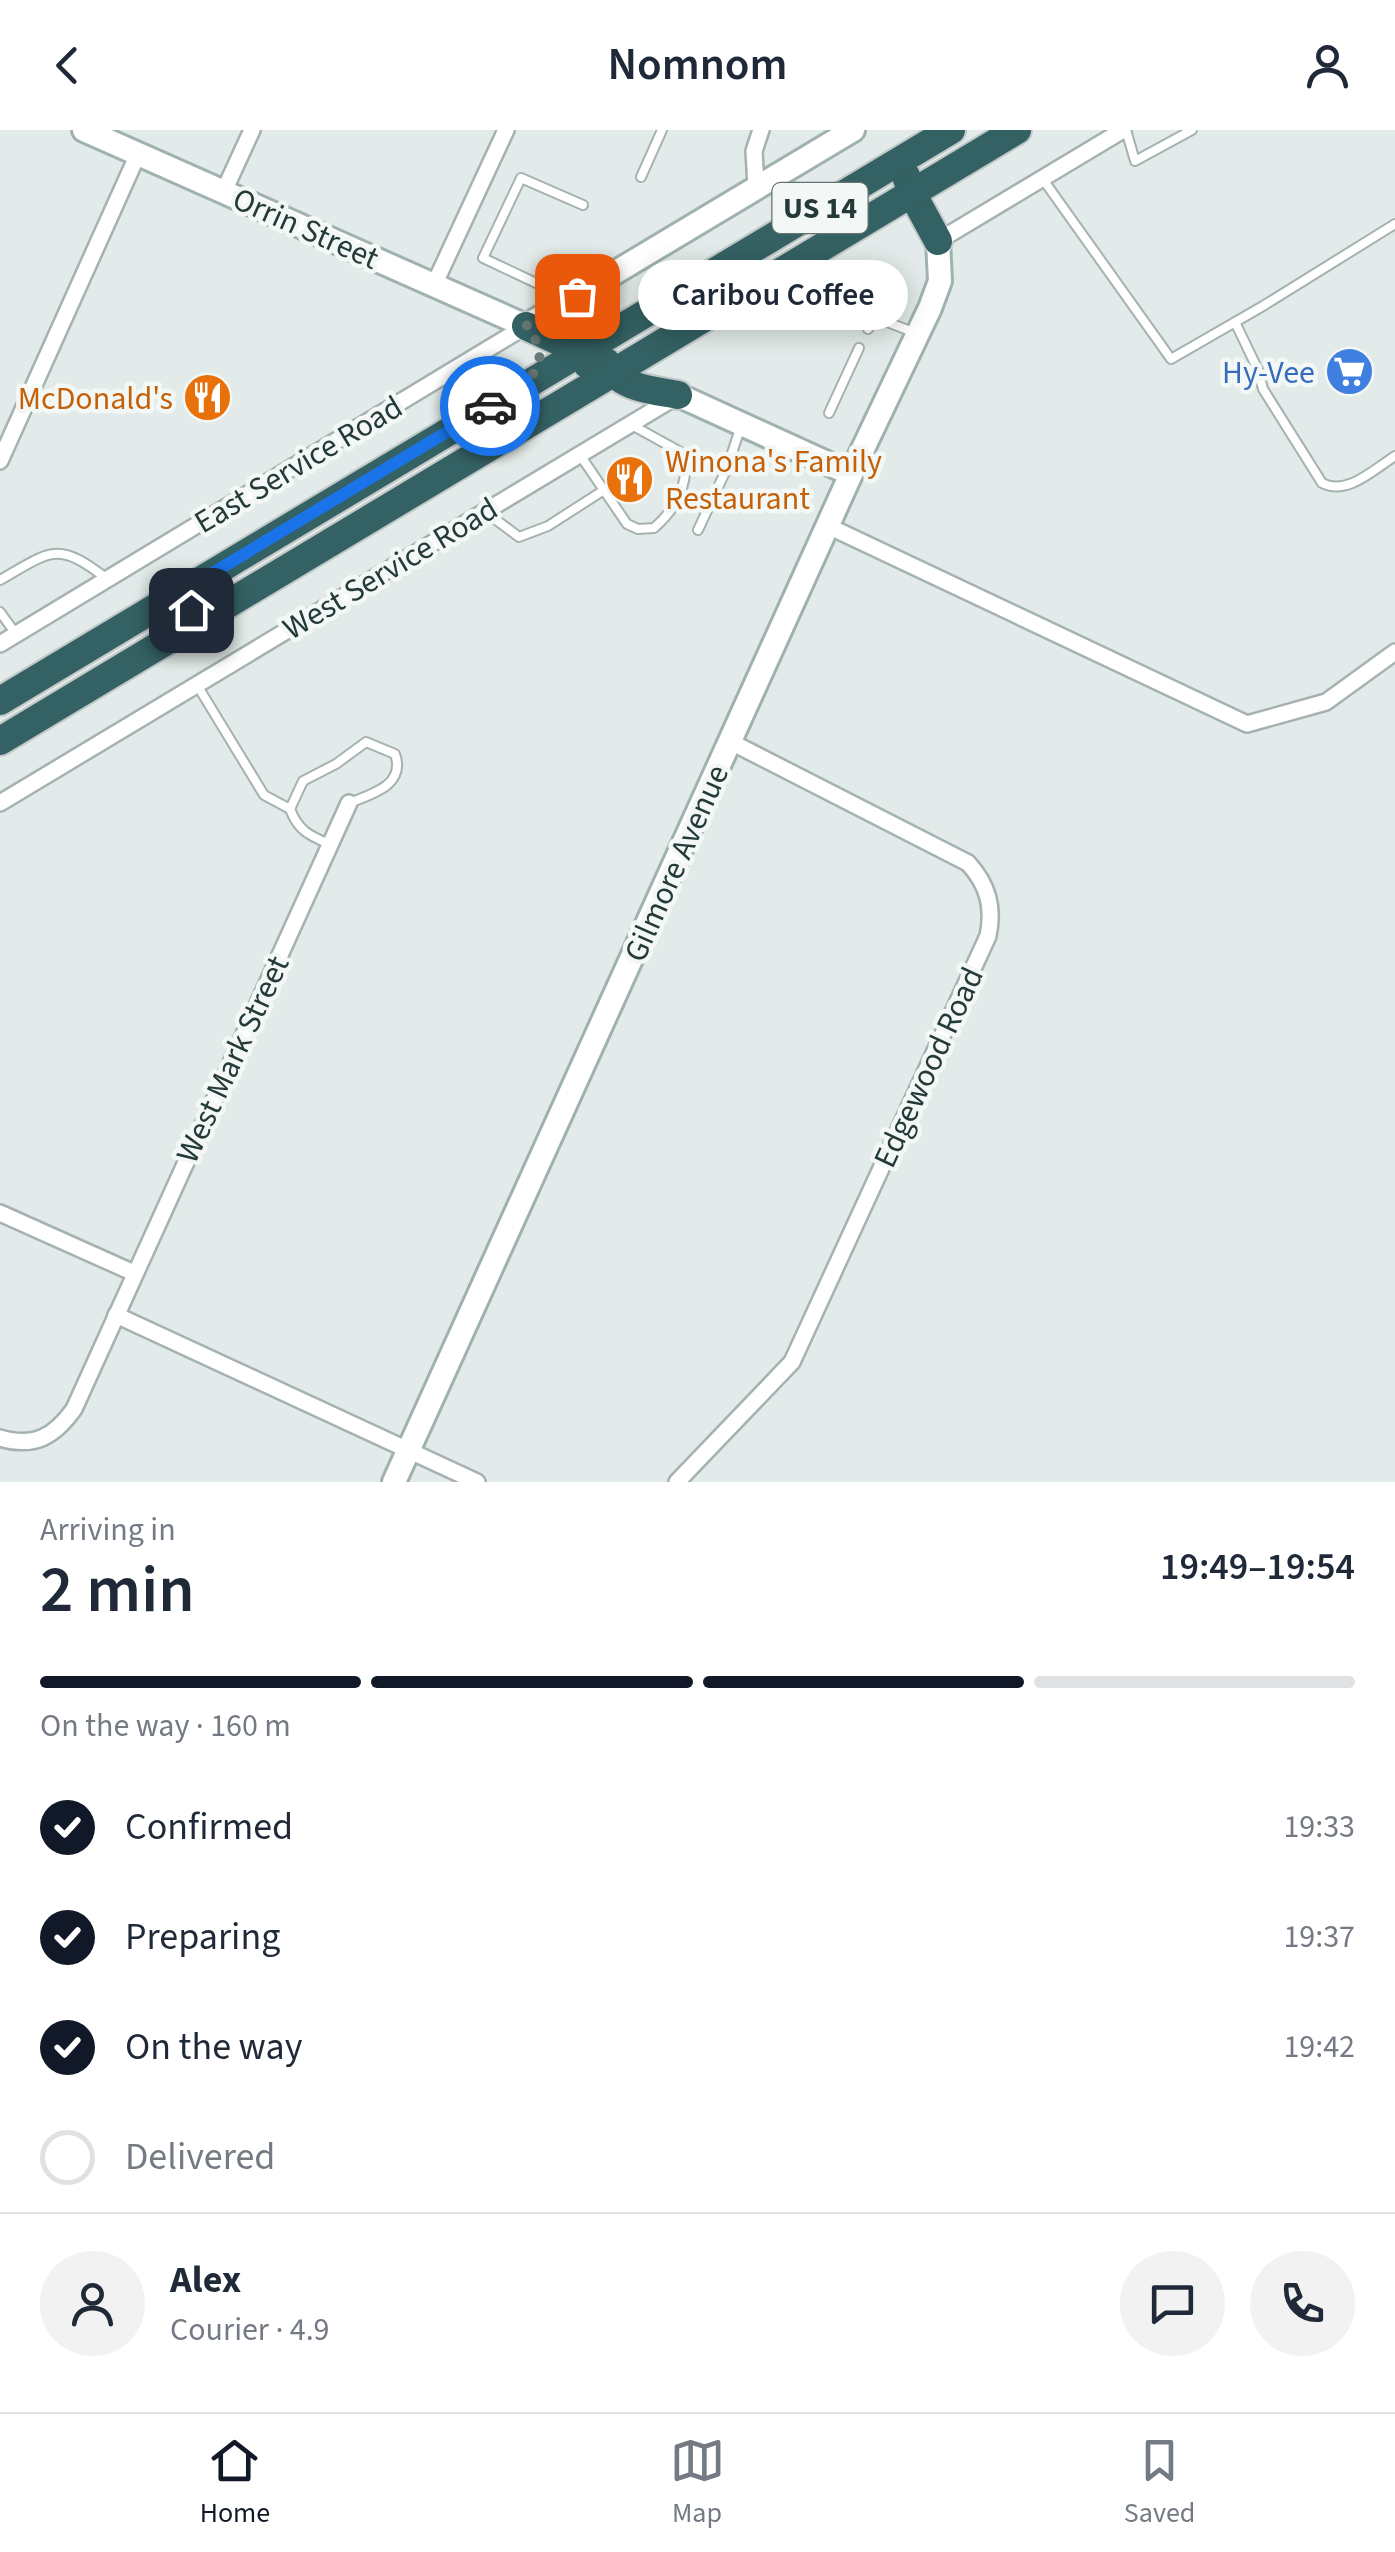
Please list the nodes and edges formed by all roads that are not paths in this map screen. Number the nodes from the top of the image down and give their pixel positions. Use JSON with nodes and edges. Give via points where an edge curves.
{"nodes":[{"id":1,"x":84,"y":130,"type":"edge"},
{"id":2,"x":252,"y":130,"type":"edge"},
{"id":3,"x":506,"y":130,"type":"edge"},
{"id":4,"x":662,"y":130,"type":"edge"},
{"id":5,"x":761,"y":130,"type":"edge"},
{"id":6,"x":853,"y":130,"type":"edge"},
{"id":7,"x":951,"y":130,"type":"edge"},
{"id":8,"x":1017,"y":130,"type":"edge"},
{"id":9,"x":1125,"y":130,"type":"edge"},
{"id":10,"x":1192,"y":130,"type":"edge"},
{"id":11,"x":915,"y":152,"type":"junction"},
{"id":12,"x":138,"y":154,"type":"junction"},
{"id":13,"x":886,"y":169,"type":"junction"},
{"id":14,"x":942,"y":175,"type":"junction"},
{"id":15,"x":640,"y":177,"type":"dead end"},
{"id":16,"x":1042,"y":178,"type":"junction"},
{"id":17,"x":756,"y":187,"type":"junction"},
{"id":18,"x":224,"y":191,"type":"junction"},
{"id":19,"x":912,"y":193,"type":"junction"},
{"id":20,"x":582,"y":205,"type":"dead end"},
{"id":21,"x":869,"y":219,"type":"junction"},
{"id":22,"x":1395,"y":224,"type":"edge"},
{"id":23,"x":938,"y":241,"type":"junction"},
{"id":24,"x":559,"y":262,"type":"dead end"},
{"id":25,"x":434,"y":286,"type":"junction"},
{"id":26,"x":1235,"y":322,"type":"junction"},
{"id":27,"x":626,"y":324,"type":"junction"},
{"id":28,"x":526,"y":326,"type":"junction"},
{"id":29,"x":868,"y":330,"type":"dead end"},
{"id":30,"x":918,"y":334,"type":"junction"},
{"id":31,"x":662,"y":344,"type":"junction"},
{"id":32,"x":860,"y":348,"type":"dead end"},
{"id":33,"x":580,"y":351,"type":"junction"},
{"id":34,"x":612,"y":374,"type":"junction"},
{"id":35,"x":521,"y":387,"type":"junction"},
{"id":36,"x":678,"y":396,"type":"junction"},
{"id":37,"x":568,"y":400,"type":"junction"},
{"id":38,"x":830,"y":413,"type":"dead end"},
{"id":39,"x":630,"y":424,"type":"junction"},
{"id":40,"x":742,"y":424,"type":"junction"},
{"id":41,"x":579,"y":454,"type":"junction"},
{"id":42,"x":1395,"y":456,"type":"edge"},
{"id":43,"x":0,"y":462,"type":"edge"},
{"id":44,"x":852,"y":474,"type":"junction"},
{"id":45,"x":604,"y":490,"type":"junction"},
{"id":46,"x":484,"y":511,"type":"junction"},
{"id":47,"x":828,"y":526,"type":"junction"},
{"id":48,"x":698,"y":530,"type":"dead end"},
{"id":49,"x":211,"y":574,"type":"junction"},
{"id":50,"x":107,"y":579,"type":"junction"},
{"id":51,"x":0,"y":580,"type":"edge"},
{"id":52,"x":0,"y":612,"type":"edge"},
{"id":53,"x":196,"y":623,"type":"junction"},
{"id":54,"x":16,"y":634,"type":"junction"},
{"id":55,"x":0,"y":644,"type":"edge"},
{"id":56,"x":1395,"y":652,"type":"edge"},
{"id":57,"x":197,"y":684,"type":"junction"},
{"id":58,"x":0,"y":701,"type":"edge"},
{"id":59,"x":0,"y":741,"type":"edge"},
{"id":60,"x":731,"y":742,"type":"junction"},
{"id":61,"x":0,"y":803,"type":"edge"},
{"id":62,"x":349,"y":804,"type":"joint"},
{"id":63,"x":290,"y":809,"type":"junction"},
{"id":64,"x":330,"y":845,"type":"junction"},
{"id":65,"x":0,"y":1213,"type":"edge"},
{"id":66,"x":134,"y":1274,"type":"junction"},
{"id":67,"x":116,"y":1315,"type":"junction"},
{"id":68,"x":0,"y":1438,"type":"edge"},
{"id":69,"x":408,"y":1451,"type":"junction"},
{"id":70,"x":394,"y":1482,"type":"edge"},
{"id":71,"x":478,"y":1482,"type":"edge"},
{"id":72,"x":677,"y":1482,"type":"edge"}],
"edges":[{"from":1,"to":12,"type":"street","name":"Orrin Street"},
{"from":2,"to":18,"type":"street"},
{"from":3,"to":25,"type":"street"},
{"from":4,"to":15,"type":"lane"},
{"from":5,"to":17,"type":"street","via":[[754,152]]},
{"from":6,"to":17,"type":"street","name":"East Service Road"},
{"from":7,"to":11,"type":"highway","number":"US 14"},
{"from":8,"to":14,"type":"highway","number":"US 14"},
{"from":9,"to":10,"type":"lane","via":[[1135,161]]},
{"from":9,"to":16,"type":"street"},
{"from":11,"to":13,"type":"highway","number":"US 14"},
{"from":11,"to":19,"type":"highway","via":[[906,169]]},
{"from":12,"to":18,"type":"street","name":"Orrin Street"},
{"from":12,"to":43,"type":"street"},
{"from":13,"to":21,"type":"highway","via":[[889,191]]},
{"from":13,"to":27,"type":"highway","number":"US 14"},
{"from":14,"to":19,"type":"highway","number":"US 14"},
{"from":14,"to":23,"type":"highway"},
{"from":16,"to":23,"type":"street"},
{"from":16,"to":26,"type":"lane","via":[[1170,359]]},
{"from":17,"to":28,"type":"street","name":"East Service Road"},
{"from":18,"to":25,"type":"street","name":"Orrin Street"},
{"from":19,"to":21,"type":"highway","number":"US 14"},
{"from":19,"to":23,"type":"highway"},
{"from":20,"to":24,"type":"lane","via":[[521,178],[482,258],[536,282],[554,274]]},
{"from":21,"to":31,"type":"highway","number":"US 14"},
{"from":22,"to":26,"type":"lane"},
{"from":23,"to":30,"type":"street","name":"Gilmore Avenue","via":[[940,281]]},
{"from":25,"to":28,"type":"street","name":"Orrin Street"},
{"from":26,"to":42,"type":"lane","via":[[1262,388],[1322,483],[1347,486]]},
{"from":27,"to":33,"type":"highway","number":"US 14"},
{"from":27,"to":34,"type":"highway","via":[[606,355]]},
{"from":28,"to":33,"type":"highway"},
{"from":28,"to":35,"type":"highway","via":[[542,354]]},
{"from":28,"to":50,"type":"street","name":"East Service Road"},
{"from":29,"to":30,"type":"lane","via":[[874,316]]},
{"from":30,"to":44,"type":"street","name":"Gilmore Avenue"},
{"from":31,"to":34,"type":"highway","number":"US 14"},
{"from":31,"to":36,"type":"highway","via":[[654,368]]},
{"from":32,"to":38,"type":"lane"},
{"from":33,"to":35,"type":"highway","number":"US 14"},
{"from":33,"to":37,"type":"highway","via":[[586,369]]},
{"from":34,"to":36,"type":"highway"},
{"from":34,"to":37,"type":"highway","number":"US 14"},
{"from":35,"to":49,"type":"highway","number":"US 14"},
{"from":36,"to":39,"type":"street","name":"West Service Road"},
{"from":36,"to":40,"type":"street"},
{"from":37,"to":53,"type":"highway","number":"US 14"},
{"from":39,"to":41,"type":"street","name":"West Service Road"},
{"from":39,"to":45,"type":"lane","via":[[686,455],[678,503],[654,528],[638,529]]},
{"from":40,"to":44,"type":"street"},
{"from":40,"to":48,"type":"lane"},
{"from":41,"to":45,"type":"lane"},
{"from":41,"to":46,"type":"street","name":"West Service Road"},
{"from":44,"to":47,"type":"street","name":"Gilmore Avenue"},
{"from":45,"to":46,"type":"lane","via":[[518,537]]},
{"from":46,"to":57,"type":"street","name":"West Service Road"},
{"from":47,"to":56,"type":"street","via":[[1246,724],[1326,702]]},
{"from":47,"to":60,"type":"street","name":"Gilmore Avenue"},
{"from":49,"to":53,"type":"highway","via":[[194,595]]},
{"from":49,"to":58,"type":"highway","number":"US 14"},
{"from":50,"to":51,"type":"lane","via":[[62,552]]},
{"from":50,"to":54,"type":"street","name":"East Service Road"},
{"from":52,"to":54,"type":"lane"},
{"from":53,"to":59,"type":"highway","number":"US 14"},
{"from":54,"to":55,"type":"street","name":"East Service Road"},
{"from":57,"to":61,"type":"street","name":"West Service Road"},
{"from":57,"to":63,"type":"lane","via":[[264,795]]},
{"from":60,"to":69,"type":"street","name":"Gilmore Avenue"},
{"from":60,"to":72,"type":"street","name":"Edgewood Road","via":[[968,863],[989,895],[992,917],[792,1362]]},
{"from":62,"to":63,"type":"lane","via":[[383,790],[396,776],[396,754],[366,742],[303,781]]},
{"from":62,"to":64,"type":"street","name":"West Mark Street"},
{"from":63,"to":64,"type":"lane","via":[[304,833]]},
{"from":64,"to":66,"type":"street","name":"West Mark Street"},
{"from":65,"to":66,"type":"street"},
{"from":66,"to":67,"type":"street","name":"West Mark Street"},
{"from":67,"to":68,"type":"street","name":"West Mark Street","via":[[58,1430],[32,1443]]},
{"from":67,"to":69,"type":"street"},
{"from":69,"to":70,"type":"street","name":"Gilmore Avenue"},
{"from":69,"to":71,"type":"street"}]}
